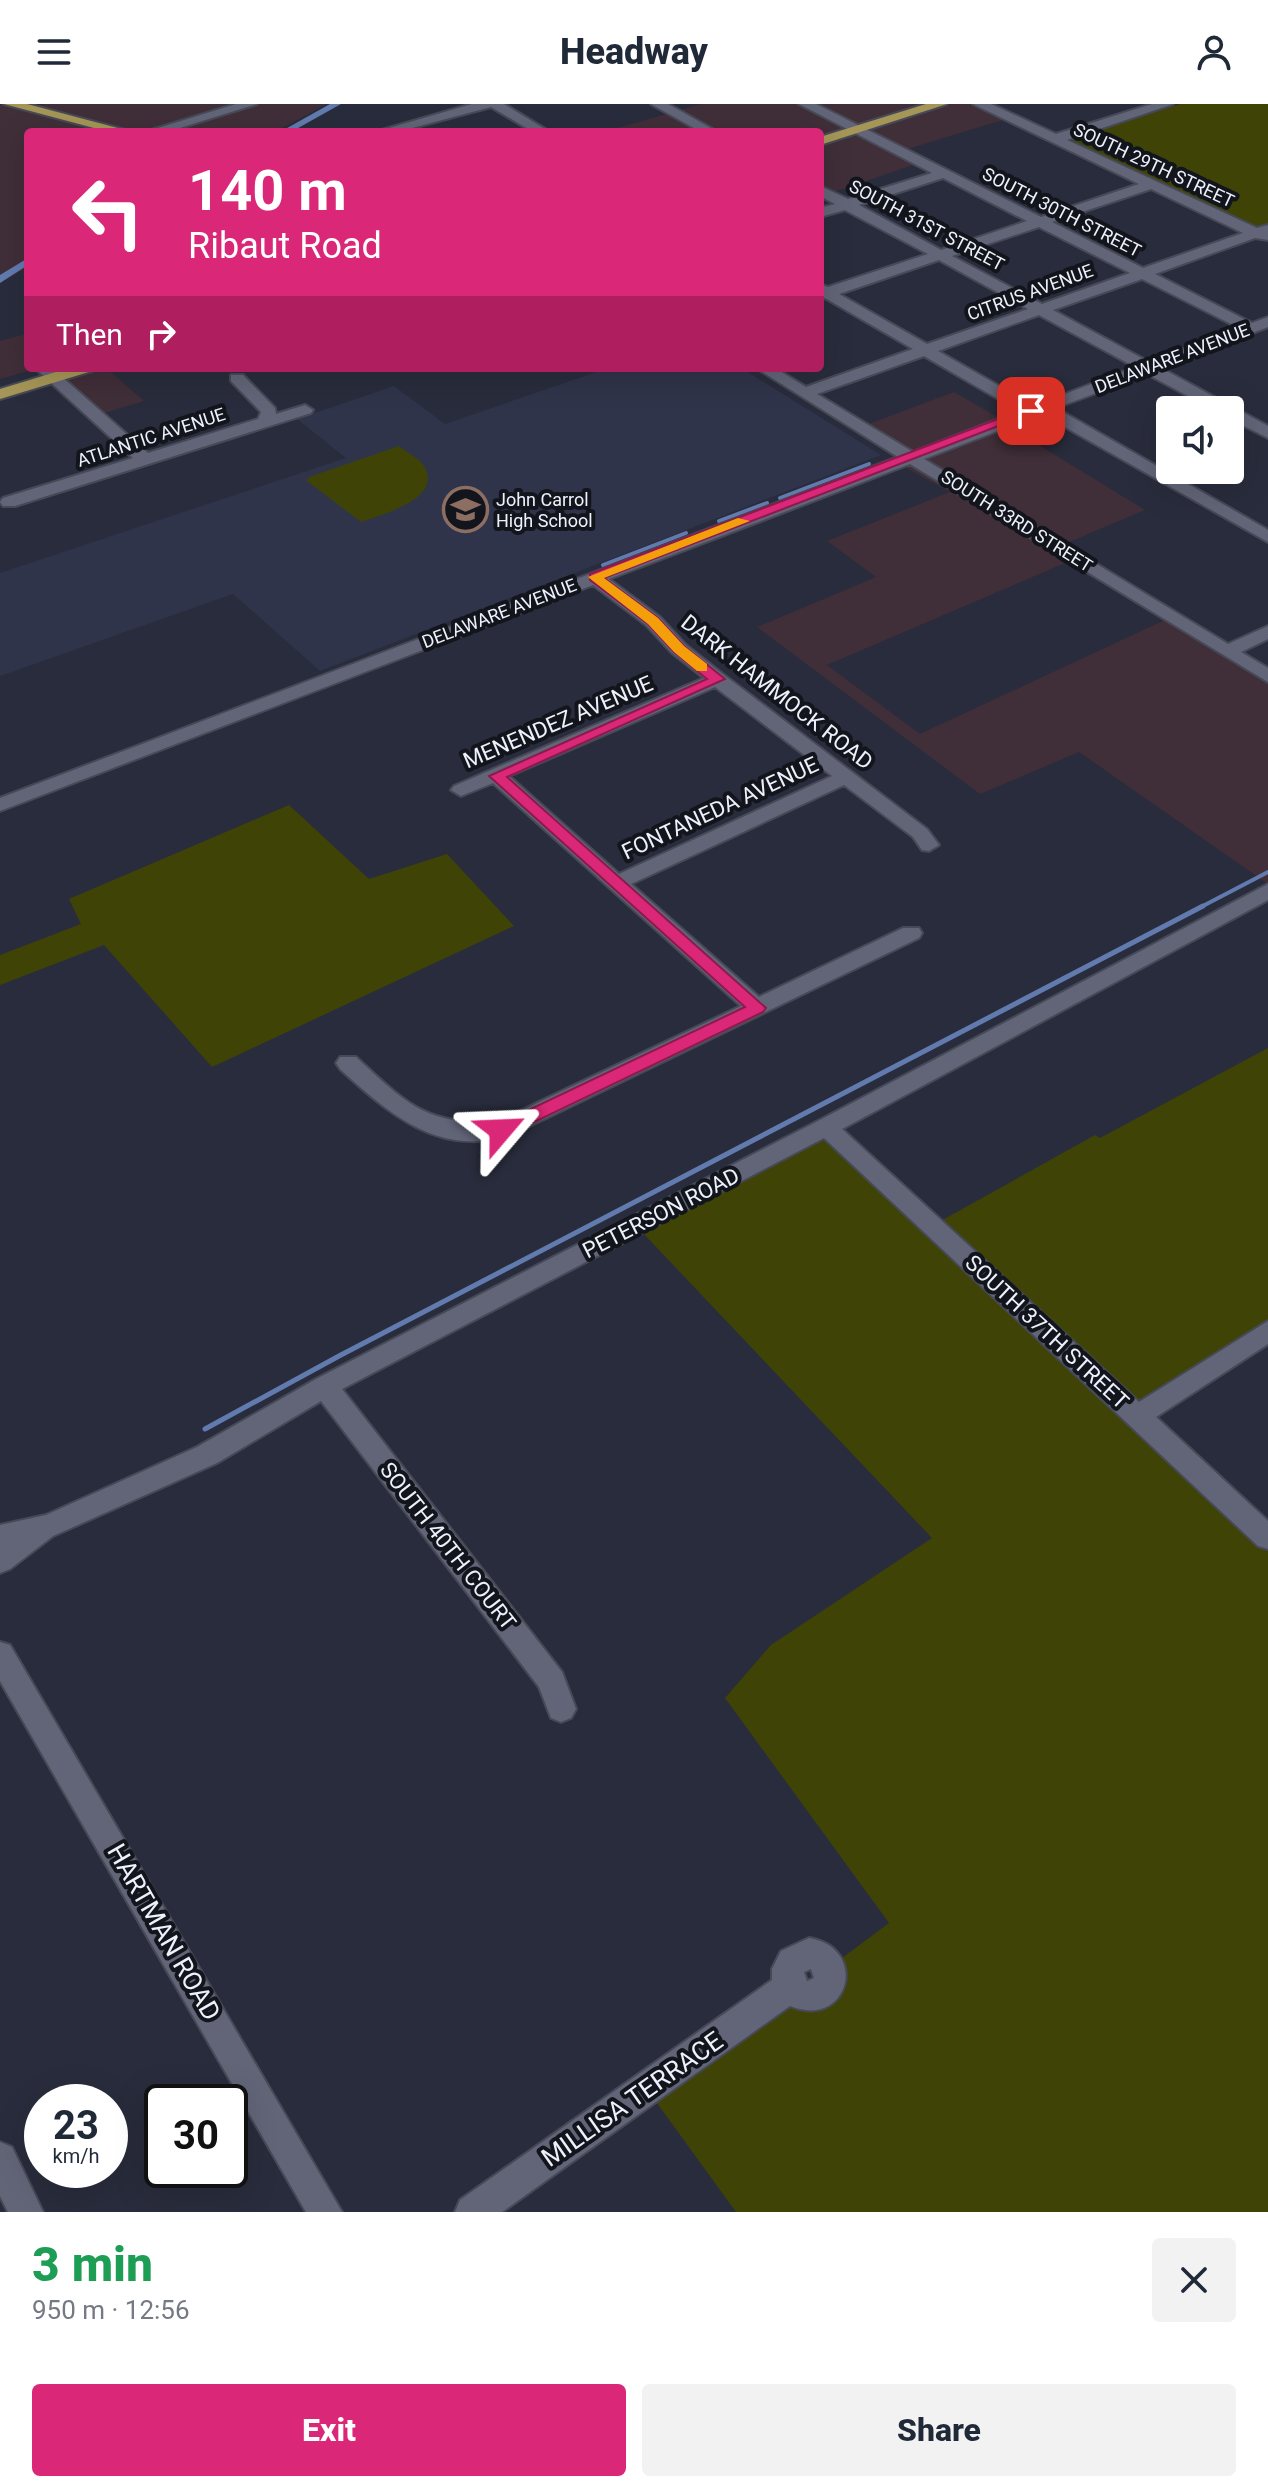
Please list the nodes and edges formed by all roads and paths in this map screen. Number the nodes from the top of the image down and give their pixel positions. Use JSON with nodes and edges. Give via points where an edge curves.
{"nodes":[{"id":1,"x":250,"y":104,"type":"edge"},
{"id":2,"x":487,"y":104,"type":"edge"},
{"id":3,"x":495,"y":104,"type":"edge"},
{"id":4,"x":658,"y":104,"type":"edge"},
{"id":5,"x":806,"y":104,"type":"edge"},
{"id":6,"x":940,"y":104,"type":"edge"},
{"id":7,"x":980,"y":104,"type":"edge"},
{"id":8,"x":1166,"y":104,"type":"edge"},
{"id":9,"x":24,"y":105,"type":"edge"},
{"id":10,"x":111,"y":128,"type":"edge"},
{"id":11,"x":166,"y":128,"type":"edge"},
{"id":12,"x":397,"y":128,"type":"edge"},
{"id":13,"x":536,"y":128,"type":"edge"},
{"id":14,"x":703,"y":128,"type":"edge"},
{"id":15,"x":857,"y":130,"type":"junction"},
{"id":16,"x":1055,"y":139,"type":"junction"},
{"id":17,"x":824,"y":140,"type":"edge"},
{"id":18,"x":945,"y":173,"type":"junction"},
{"id":19,"x":1153,"y":184,"type":"junction"},
{"id":20,"x":824,"y":192,"type":"edge"},
{"id":21,"x":848,"y":204,"type":"junction"},
{"id":22,"x":824,"y":212,"type":"edge"},
{"id":23,"x":1041,"y":222,"type":"junction"},
{"id":24,"x":1264,"y":234,"type":"edge"},
{"id":25,"x":940,"y":255,"type":"junction"},
{"id":26,"x":1144,"y":273,"type":"junction"},
{"id":27,"x":824,"y":292,"type":"edge"},
{"id":28,"x":824,"y":294,"type":"edge"},
{"id":29,"x":1042,"y":309,"type":"junction"},
{"id":30,"x":1268,"y":322,"type":"edge"},
{"id":31,"x":1251,"y":328,"type":"junction"},
{"id":32,"x":927,"y":351,"type":"junction"},
{"id":33,"x":1148,"y":367,"type":"junction"},
{"id":34,"x":49,"y":372,"type":"edge"},
{"id":35,"x":770,"y":372,"type":"edge"},
{"id":36,"x":237,"y":378,"type":"dead end"},
{"id":37,"x":0,"y":382,"type":"edge"},
{"id":38,"x":804,"y":393,"type":"junction"},
{"id":39,"x":0,"y":394,"type":"edge"},
{"id":40,"x":1201,"y":396,"type":"edge"},
{"id":41,"x":1037,"y":409,"type":"junction"},
{"id":42,"x":305,"y":410,"type":"dead end"},
{"id":43,"x":266,"y":420,"type":"junction"},
{"id":44,"x":1244,"y":420,"type":"edge"},
{"id":45,"x":1268,"y":433,"type":"edge"},
{"id":46,"x":912,"y":457,"type":"junction"},
{"id":47,"x":144,"y":459,"type":"junction"},
{"id":48,"x":9,"y":502,"type":"dead end"},
{"id":49,"x":1268,"y":537,"type":"edge"},
{"id":50,"x":594,"y":577,"type":"junction"},
{"id":51,"x":1268,"y":632,"type":"edge"},
{"id":52,"x":1227,"y":651,"type":"junction"},
{"id":53,"x":1268,"y":676,"type":"edge"},
{"id":54,"x":717,"y":679,"type":"junction"},
{"id":55,"x":497,"y":776,"type":"junction"},
{"id":56,"x":845,"y":777,"type":"junction"},
{"id":57,"x":461,"y":790,"type":"dead end"},
{"id":58,"x":0,"y":805,"type":"edge"},
{"id":59,"x":929,"y":845,"type":"dead end"},
{"id":60,"x":616,"y":883,"type":"junction"},
{"id":61,"x":1268,"y":891,"type":"edge"},
{"id":62,"x":911,"y":933,"type":"dead end"},
{"id":63,"x":757,"y":1008,"type":"junction"},
{"id":64,"x":348,"y":1063,"type":"dead end"},
{"id":65,"x":826,"y":1127,"type":"junction"},
{"id":66,"x":1268,"y":1331,"type":"edge"},
{"id":67,"x":325,"y":1386,"type":"junction"},
{"id":68,"x":1137,"y":1416,"type":"junction"},
{"id":69,"x":50,"y":1526,"type":"junction"},
{"id":70,"x":0,"y":1536,"type":"edge"},
{"id":71,"x":1268,"y":1538,"type":"edge"},
{"id":72,"x":0,"y":1561,"type":"edge"},
{"id":73,"x":0,"y":1654,"type":"edge"},
{"id":74,"x":561,"y":1709,"type":"dead end"},
{"id":75,"x":791,"y":1986,"type":"dead end"},
{"id":76,"x":0,"y":2159,"type":"edge"},
{"id":77,"x":26,"y":2212,"type":"edge"},
{"id":78,"x":325,"y":2212,"type":"edge"},
{"id":79,"x":472,"y":2212,"type":"edge"}],
"edges":[{"from":1,"to":11,"type":"street"},
{"from":2,"to":12,"type":"street"},
{"from":3,"to":13,"type":"street"},
{"from":4,"to":14,"type":"street"},
{"from":5,"to":15,"type":"street","name":"SOUTH 30TH STREET"},
{"from":6,"to":15,"type":"main road"},
{"from":7,"to":16,"type":"street","name":"SOUTH 29TH STREET"},
{"from":8,"to":16,"type":"street"},
{"from":9,"to":10,"type":"main road"},
{"from":15,"to":17,"type":"main road"},
{"from":15,"to":18,"type":"street","name":"SOUTH 30TH STREET"},
{"from":16,"to":19,"type":"street","name":"SOUTH 29TH STREET"},
{"from":18,"to":21,"type":"street"},
{"from":18,"to":23,"type":"street","name":"SOUTH 30TH STREET"},
{"from":19,"to":23,"type":"street"},
{"from":19,"to":24,"type":"street","name":"SOUTH 29TH STREET"},
{"from":20,"to":21,"type":"street","name":"SOUTH 31ST STREET"},
{"from":21,"to":22,"type":"street"},
{"from":21,"to":25,"type":"street","name":"SOUTH 31ST STREET"},
{"from":23,"to":25,"type":"street"},
{"from":23,"to":26,"type":"street","name":"SOUTH 30TH STREET"},
{"from":24,"to":26,"type":"street","name":"CITRUS AVENUE"},
{"from":25,"to":27,"type":"street"},
{"from":25,"to":29,"type":"street","name":"SOUTH 31ST STREET"},
{"from":26,"to":29,"type":"street","name":"CITRUS AVENUE"},
{"from":26,"to":31,"type":"street","name":"SOUTH 30TH STREET"},
{"from":28,"to":32,"type":"street"},
{"from":29,"to":32,"type":"street","name":"CITRUS AVENUE"},
{"from":29,"to":33,"type":"street","name":"SOUTH 31ST STREET"},
{"from":30,"to":31,"type":"street","name":"DELAWARE AVENUE"},
{"from":31,"to":33,"type":"street","name":"DELAWARE AVENUE"},
{"from":32,"to":38,"type":"street","name":"CITRUS AVENUE"},
{"from":32,"to":41,"type":"street"},
{"from":33,"to":40,"type":"street","name":"SOUTH 31ST STREET"},
{"from":33,"to":41,"type":"street","name":"DELAWARE AVENUE"},
{"from":34,"to":37,"type":"main road"},
{"from":34,"to":39,"type":"main road"},
{"from":34,"to":47,"type":"street"},
{"from":35,"to":38,"type":"street","name":"SOUTH 33RD STREET"},
{"from":36,"to":43,"type":"street","via":[[264,403],[269,411]]},
{"from":38,"to":46,"type":"street","name":"SOUTH 33RD STREET"},
{"from":41,"to":46,"type":"street","name":"DELAWARE AVENUE"},
{"from":41,"to":49,"type":"street"},
{"from":42,"to":43,"type":"street","name":"ATLANTIC AVENUE"},
{"from":43,"to":47,"type":"street","name":"ATLANTIC AVENUE"},
{"from":44,"to":45,"type":"street","name":"SOUTH 31ST STREET"},
{"from":46,"to":50,"type":"street","name":"DELAWARE AVENUE"},
{"from":46,"to":52,"type":"street","name":"SOUTH 33RD STREET"},
{"from":47,"to":48,"type":"street","name":"ATLANTIC AVENUE"},
{"from":50,"to":54,"type":"street","name":"DARK HAMMOCK ROAD"},
{"from":50,"to":58,"type":"street","name":"DELAWARE AVENUE"},
{"from":51,"to":52,"type":"street"},
{"from":52,"to":53,"type":"street","name":"SOUTH 33RD STREET"},
{"from":54,"to":55,"type":"street","name":"MENENDEZ AVENUE"},
{"from":54,"to":56,"type":"street","name":"DARK HAMMOCK ROAD"},
{"from":55,"to":57,"type":"street","name":"MENENDEZ AVENUE"},
{"from":55,"to":60,"type":"street"},
{"from":56,"to":59,"type":"street","name":"DARK HAMMOCK ROAD"},
{"from":56,"to":60,"type":"street","name":"FONTANEDA AVENUE"},
{"from":60,"to":63,"type":"street"},
{"from":61,"to":65,"type":"street","name":"PETERSON ROAD"},
{"from":62,"to":63,"type":"street"},
{"from":63,"to":64,"type":"street","via":[[501,1130],[429,1128],[395,1106]]},
{"from":65,"to":67,"type":"street","name":"PETERSON ROAD"},
{"from":65,"to":68,"type":"street","name":"SOUTH 37TH STREET"},
{"from":66,"to":68,"type":"street"},
{"from":67,"to":69,"type":"street","name":"PETERSON ROAD","via":[[207,1455]]},
{"from":67,"to":74,"type":"street","name":"SOUTH 40TH COURT","via":[[552,1681]]},
{"from":68,"to":71,"type":"street","name":"SOUTH 37TH STREET"},
{"from":69,"to":70,"type":"street","name":"PETERSON ROAD"},
{"from":69,"to":72,"type":"street","name":"PETERSON ROAD"},
{"from":73,"to":78,"type":"street","name":"HARTMAN ROAD"},
{"from":75,"to":79,"type":"street","name":"MILLISA TERRACE"},
{"from":76,"to":77,"type":"street"}]}
